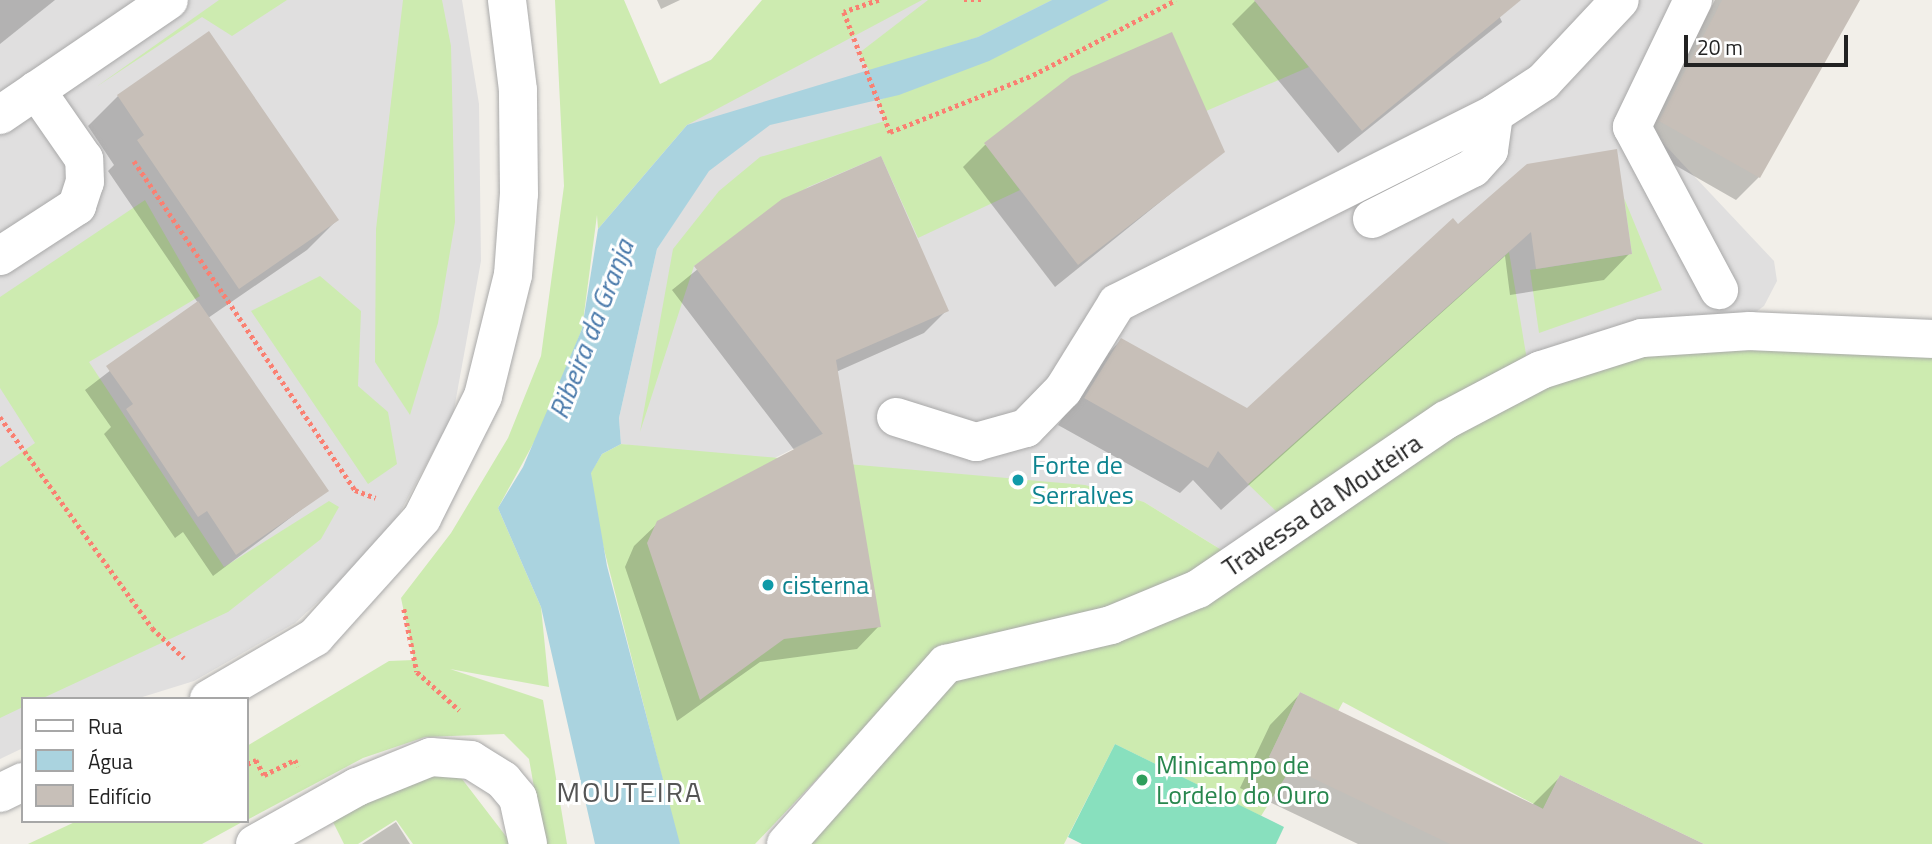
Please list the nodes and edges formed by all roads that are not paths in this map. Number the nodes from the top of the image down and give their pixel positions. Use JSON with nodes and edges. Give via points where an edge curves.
{"nodes":[{"id":1,"x":169,"y":0,"type":"edge"},
{"id":2,"x":507,"y":0,"type":"edge"},
{"id":3,"x":1620,"y":0,"type":"edge"},
{"id":4,"x":1693,"y":0,"type":"edge"},
{"id":5,"x":36,"y":90,"type":"junction"},
{"id":6,"x":1494,"y":114,"type":"junction"},
{"id":7,"x":0,"y":115,"type":"edge"},
{"id":8,"x":1372,"y":219,"type":"dead end"},
{"id":9,"x":0,"y":256,"type":"edge"},
{"id":10,"x":1720,"y":290,"type":"dead end"},
{"id":11,"x":1932,"y":339,"type":"edge"},
{"id":12,"x":896,"y":417,"type":"dead end"},
{"id":13,"x":212,"y":697,"type":"edge"},
{"id":14,"x":21,"y":783,"type":"edge"},
{"id":15,"x":0,"y":793,"type":"edge"},
{"id":16,"x":255,"y":844,"type":"edge"},
{"id":17,"x":528,"y":844,"type":"edge"},
{"id":18,"x":786,"y":844,"type":"edge"}],
"edges":[{"from":1,"to":5,"type":"street"},
{"from":2,"to":13,"type":"street","via":[[518,90],[513,275],[483,396],[422,518],[315,637]]},
{"from":3,"to":6,"type":"street","via":[[1543,82]]},
{"from":4,"to":10,"type":"street","via":[[1632,127]]},
{"from":5,"to":7,"type":"street"},
{"from":5,"to":9,"type":"street","via":[[84,159],[85,182],[77,206]]},
{"from":6,"to":8,"type":"street","via":[[1489,150],[1473,168]]},
{"from":6,"to":12,"type":"street","via":[[1117,303],[1063,390],[1026,428],[976,442]]},
{"from":11,"to":18,"type":"street","name":"Travessa da Mouteira","via":[[1750,331],[1642,338],[1541,370],[1446,420],[1198,589],[1111,625],[946,664]]},
{"from":14,"to":15,"type":"street"},
{"from":16,"to":17,"type":"street","via":[[357,787],[431,757],[471,760],[503,780],[518,798]]}]}
